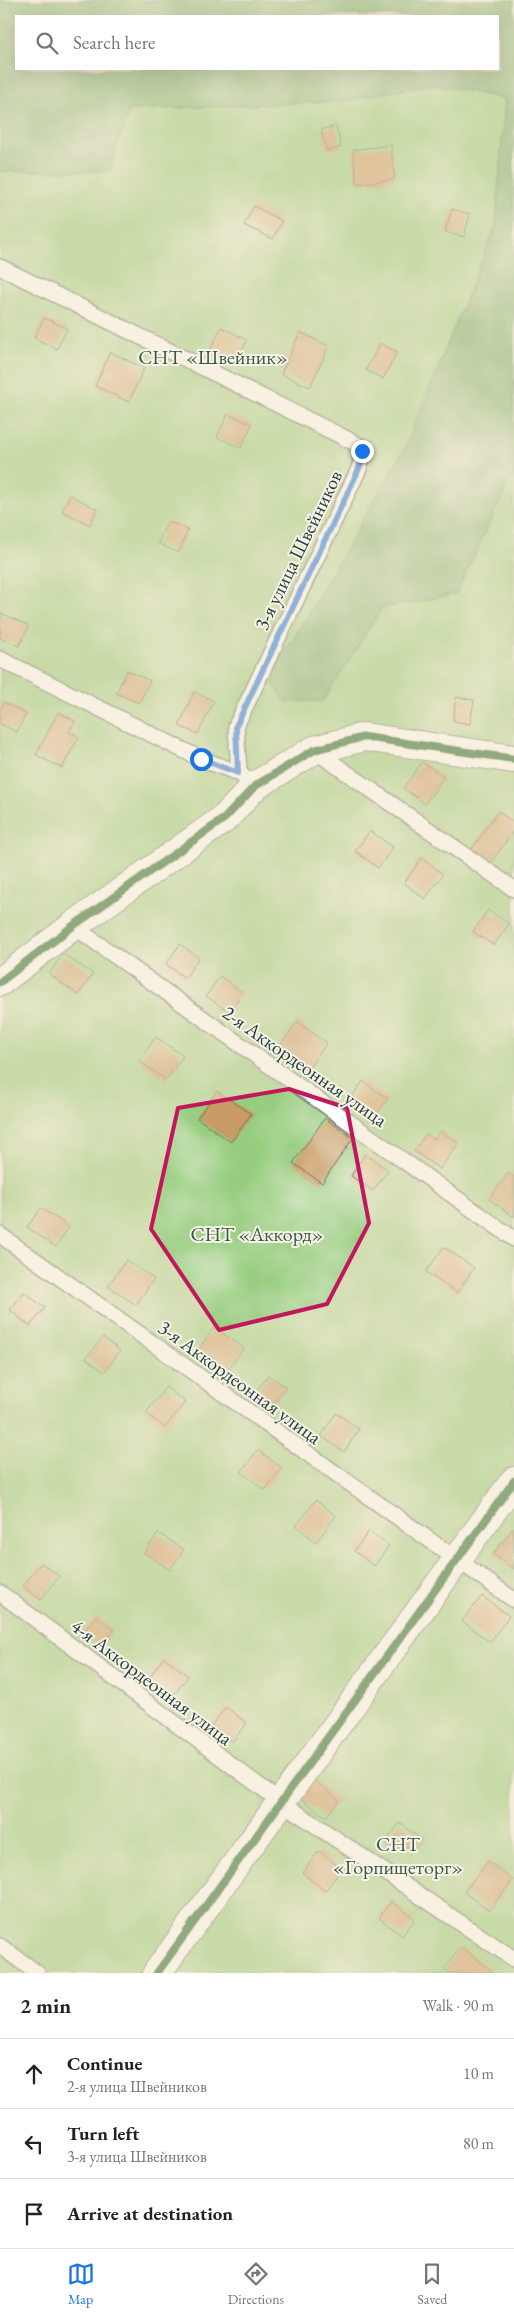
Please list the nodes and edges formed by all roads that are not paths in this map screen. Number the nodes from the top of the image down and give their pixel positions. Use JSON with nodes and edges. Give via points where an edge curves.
{"nodes":[{"id":1,"x":0,"y":267,"type":"edge"},
{"id":2,"x":0,"y":659,"type":"edge"},
{"id":3,"x":314,"y":750,"type":"junction"},
{"id":4,"x":514,"y":759,"type":"edge"},
{"id":5,"x":247,"y":780,"type":"junction"},
{"id":6,"x":514,"y":889,"type":"edge"},
{"id":7,"x":73,"y":926,"type":"junction"},
{"id":8,"x":0,"y":982,"type":"edge"},
{"id":9,"x":0,"y":1235,"type":"edge"},
{"id":10,"x":514,"y":1239,"type":"edge"},
{"id":11,"x":514,"y":1481,"type":"edge"},
{"id":12,"x":456,"y":1560,"type":"junction"},
{"id":13,"x":0,"y":1593,"type":"edge"},
{"id":14,"x":514,"y":1600,"type":"edge"},
{"id":15,"x":281,"y":1802,"type":"junction"},
{"id":16,"x":0,"y":1946,"type":"edge"},
{"id":17,"x":514,"y":1959,"type":"edge"},
{"id":18,"x":37,"y":1973,"type":"edge"},
{"id":19,"x":157,"y":1973,"type":"edge"}],
"edges":[{"from":1,"to":5,"type":"lane","name":"3-я улица Швейников","via":[[357,444],[362,451],[358,471],[236,726]]},
{"from":2,"to":5,"type":"lane"},
{"from":3,"to":4,"type":"street","via":[[364,737]]},
{"from":3,"to":5,"type":"street"},
{"from":3,"to":6,"type":"lane"},
{"from":5,"to":7,"type":"street","via":[[225,818]]},
{"from":7,"to":8,"type":"street"},
{"from":7,"to":10,"type":"lane","name":"2-я Аккордеонная улица"},
{"from":9,"to":12,"type":"lane","name":"3-я Аккордеонная улица"},
{"from":11,"to":12,"type":"street"},
{"from":12,"to":14,"type":"lane","name":"3-я Аккордеонная улица"},
{"from":12,"to":15,"type":"street"},
{"from":13,"to":15,"type":"lane","name":"4-я Аккордеонная улица"},
{"from":15,"to":17,"type":"lane","name":"4-я Аккордеонная улица"},
{"from":15,"to":19,"type":"street"},
{"from":16,"to":18,"type":"lane"}]}
